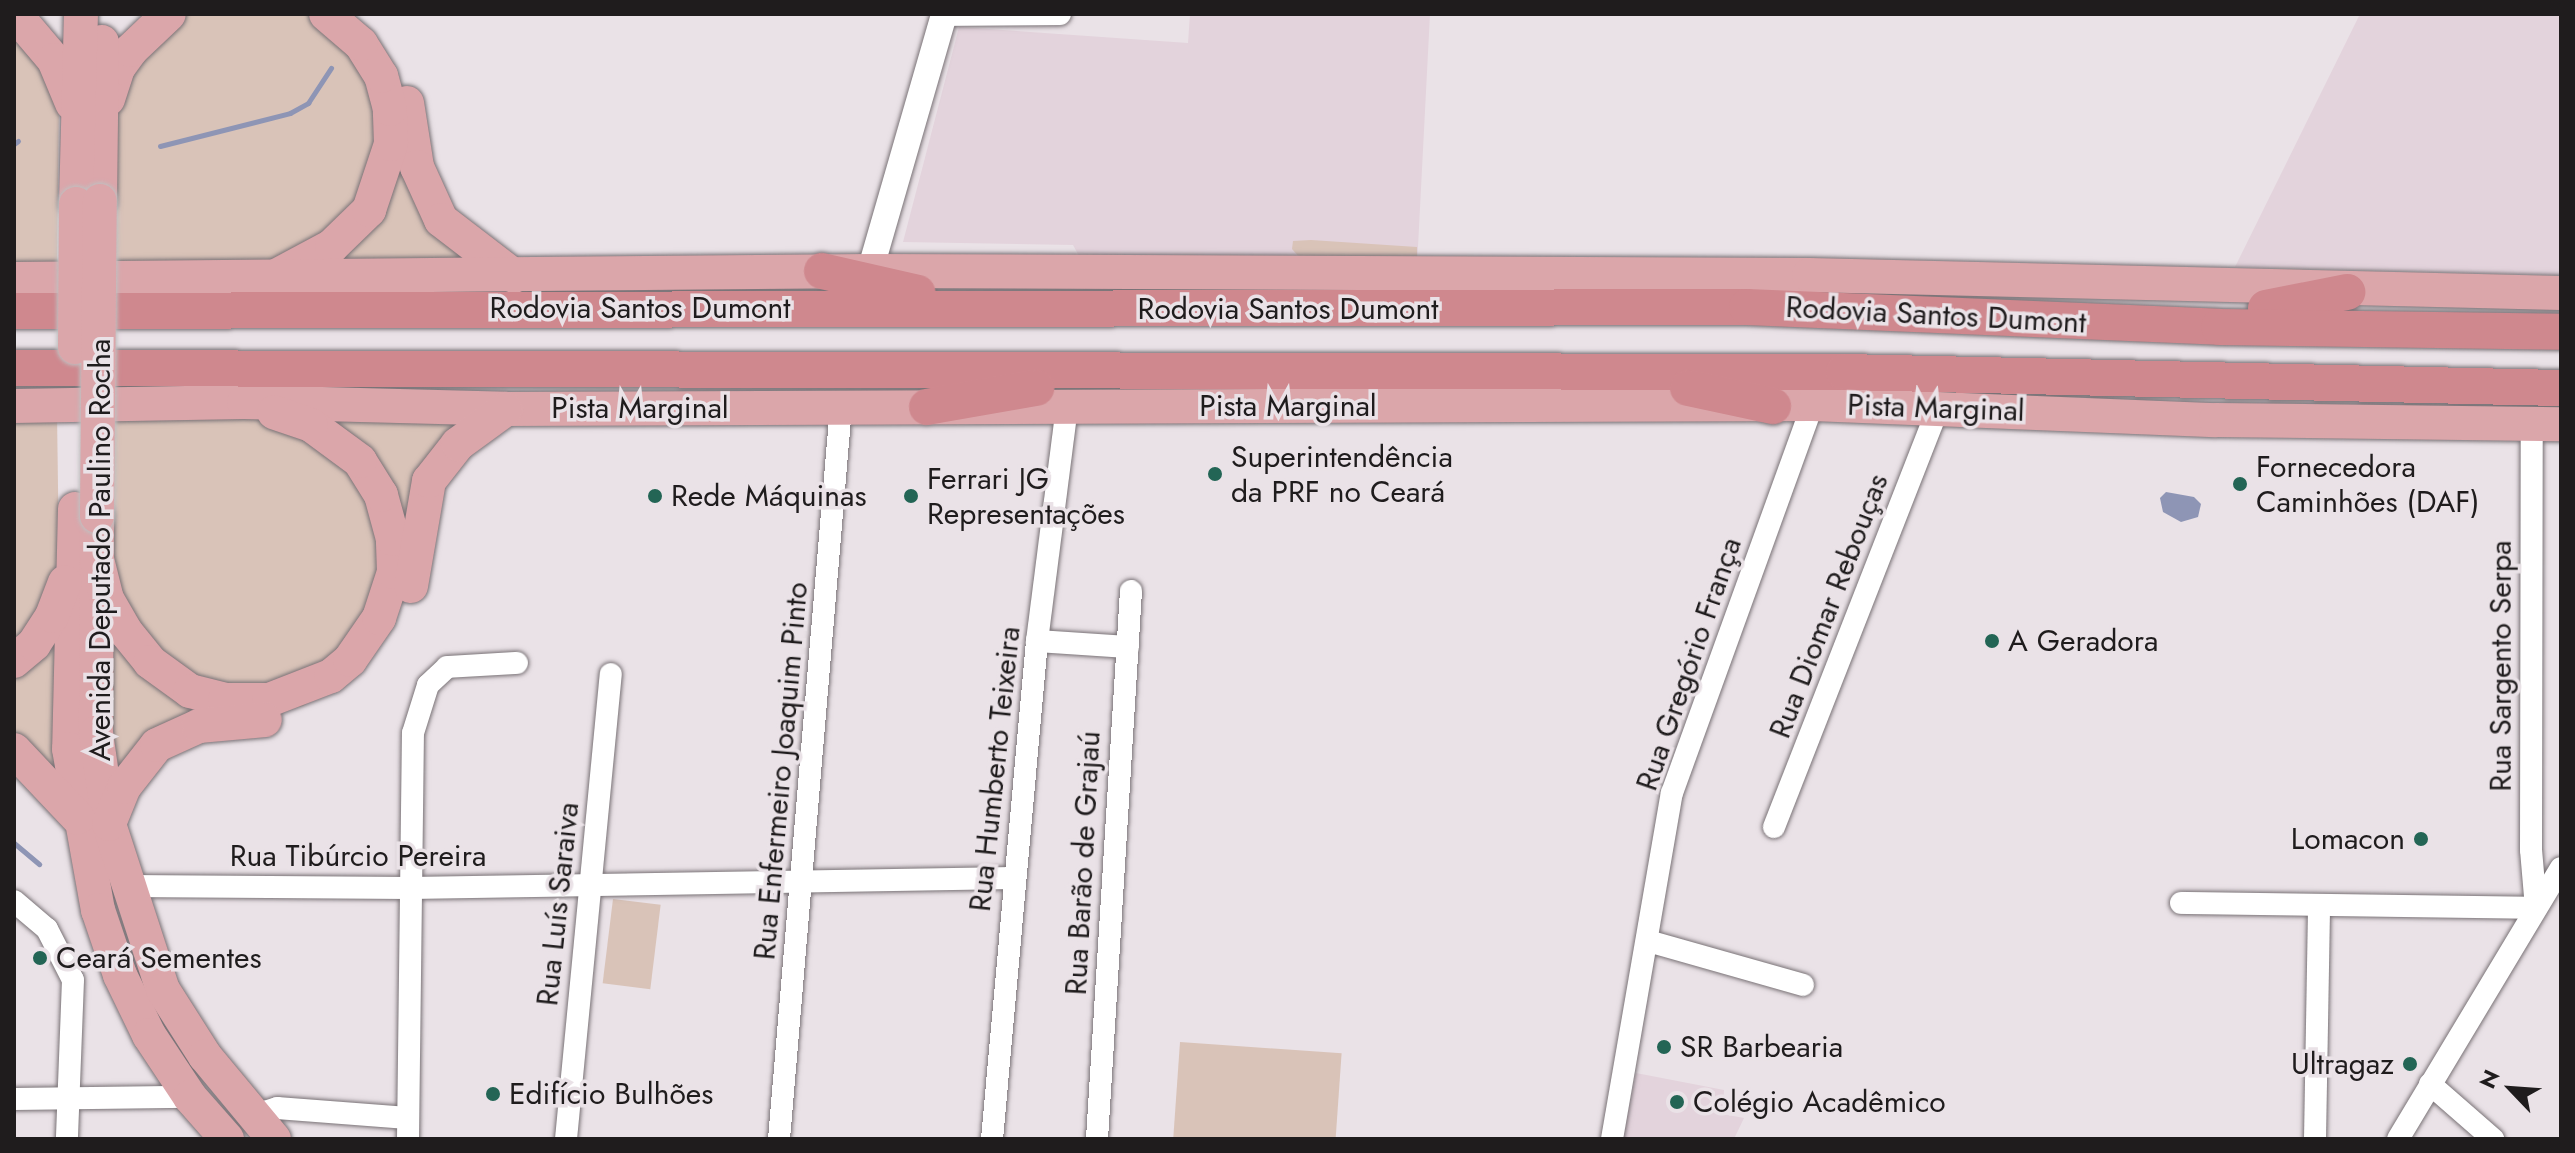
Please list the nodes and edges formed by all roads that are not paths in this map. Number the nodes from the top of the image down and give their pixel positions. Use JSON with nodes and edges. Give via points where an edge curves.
{"nodes":[{"id":1,"x":15,"y":14,"type":"edge"},
{"id":2,"x":81,"y":14,"type":"edge"},
{"id":3,"x":102,"y":14,"type":"edge"},
{"id":4,"x":169,"y":14,"type":"edge"},
{"id":5,"x":326,"y":14,"type":"edge"},
{"id":6,"x":362,"y":14,"type":"edge"},
{"id":7,"x":1060,"y":14,"type":"edge"},
{"id":8,"x":944,"y":15,"type":"edge"},
{"id":9,"x":89,"y":122,"type":"junction"},
{"id":10,"x":822,"y":271,"type":"junction"},
{"id":11,"x":870,"y":271,"type":"junction"},
{"id":12,"x":275,"y":276,"type":"junction"},
{"id":13,"x":514,"y":276,"type":"junction"},
{"id":14,"x":14,"y":279,"type":"edge"},
{"id":15,"x":2347,"y":292,"type":"junction"},
{"id":16,"x":2561,"y":293,"type":"edge"},
{"id":17,"x":961,"y":307,"type":"junction"},
{"id":18,"x":14,"y":311,"type":"edge"},
{"id":19,"x":2219,"y":327,"type":"junction"},
{"id":20,"x":2561,"y":332,"type":"edge"},
{"id":21,"x":14,"y":368,"type":"edge"},
{"id":22,"x":1601,"y":371,"type":"junction"},
{"id":23,"x":1122,"y":372,"type":"junction"},
{"id":24,"x":2561,"y":388,"type":"edge"},
{"id":25,"x":244,"y":402,"type":"junction"},
{"id":26,"x":1813,"y":404,"type":"junction"},
{"id":27,"x":14,"y":406,"type":"edge"},
{"id":28,"x":1067,"y":406,"type":"junction"},
{"id":29,"x":1773,"y":406,"type":"junction"},
{"id":30,"x":841,"y":407,"type":"junction"},
{"id":31,"x":927,"y":407,"type":"junction"},
{"id":32,"x":1939,"y":407,"type":"junction"},
{"id":33,"x":506,"y":409,"type":"junction"},
{"id":34,"x":2547,"y":423,"type":"edge"},
{"id":35,"x":85,"y":561,"type":"junction"},
{"id":36,"x":1131,"y":591,"type":"dead end"},
{"id":37,"x":1037,"y":641,"type":"junction"},
{"id":38,"x":1128,"y":647,"type":"junction"},
{"id":39,"x":14,"y":661,"type":"edge"},
{"id":40,"x":517,"y":663,"type":"dead end"},
{"id":41,"x":611,"y":674,"type":"dead end"},
{"id":42,"x":14,"y":750,"type":"edge"},
{"id":43,"x":94,"y":821,"type":"junction"},
{"id":44,"x":1774,"y":827,"type":"dead end"},
{"id":45,"x":2561,"y":868,"type":"edge"},
{"id":46,"x":1013,"y":878,"type":"junction"},
{"id":47,"x":803,"y":879,"type":"junction"},
{"id":48,"x":589,"y":884,"type":"junction"},
{"id":49,"x":128,"y":886,"type":"junction"},
{"id":50,"x":410,"y":888,"type":"junction"},
{"id":51,"x":14,"y":901,"type":"edge"},
{"id":52,"x":2181,"y":903,"type":"dead end"},
{"id":53,"x":2319,"y":906,"type":"junction"},
{"id":54,"x":2536,"y":908,"type":"junction"},
{"id":55,"x":1648,"y":941,"type":"junction"},
{"id":56,"x":1803,"y":985,"type":"dead end"},
{"id":57,"x":2430,"y":1084,"type":"junction"},
{"id":58,"x":190,"y":1097,"type":"junction"},
{"id":59,"x":14,"y":1099,"type":"edge"},
{"id":60,"x":71,"y":1099,"type":"junction"},
{"id":61,"x":408,"y":1128,"type":"edge"},
{"id":62,"x":266,"y":1132,"type":"edge"},
{"id":63,"x":67,"y":1139,"type":"edge"},
{"id":64,"x":227,"y":1139,"type":"edge"},
{"id":65,"x":566,"y":1139,"type":"edge"},
{"id":66,"x":779,"y":1139,"type":"edge"},
{"id":67,"x":992,"y":1139,"type":"edge"},
{"id":68,"x":1097,"y":1139,"type":"edge"},
{"id":69,"x":1612,"y":1139,"type":"edge"},
{"id":70,"x":2315,"y":1139,"type":"edge"},
{"id":71,"x":2398,"y":1139,"type":"edge"},
{"id":72,"x":2493,"y":1139,"type":"edge"}],
"edges":[{"from":1,"to":9,"type":"main road","via":[[54,60]]},
{"from":2,"to":9,"type":"main road"},
{"from":3,"to":9,"type":"main road"},
{"from":4,"to":9,"type":"main road","via":[[118,68]]},
{"from":5,"to":12,"type":"main road","via":[[361,44],[381,76],[392,124],[389,154],[375,199],[349,232]]},
{"from":6,"to":13,"type":"main road","via":[[401,74],[417,167],[432,205],[457,236]]},
{"from":7,"to":8,"type":"street"},
{"from":8,"to":11,"type":"street"},
{"from":9,"to":35,"type":"main road","name":"Avenida Deputado Paulino Rocha","bridge":true},
{"from":10,"to":11,"type":"main road"},
{"from":10,"to":13,"type":"main road"},
{"from":10,"to":17,"type":"highway"},
{"from":11,"to":15,"type":"main road","via":[[1809,275]]},
{"from":12,"to":13,"type":"main road"},
{"from":12,"to":14,"type":"main road"},
{"from":15,"to":16,"type":"main road"},
{"from":15,"to":19,"type":"highway","via":[[2264,308]]},
{"from":17,"to":18,"type":"highway","name":"Rodovia Santos Dumont"},
{"from":17,"to":19,"type":"highway","name":"Rodovia Santos Dumont","via":[[1747,307]]},
{"from":19,"to":20,"type":"highway","name":"Rodovia Santos Dumont"},
{"from":21,"to":23,"type":"highway","name":"Rodovia Santos Dumont"},
{"from":22,"to":23,"type":"highway","name":"Rodovia Santos Dumont"},
{"from":22,"to":24,"type":"highway","name":"Rodovia Santos Dumont"},
{"from":22,"to":29,"type":"highway","via":[[1629,381]]},
{"from":23,"to":31,"type":"highway"},
{"from":25,"to":27,"type":"main road","name":"Pista Marginal"},
{"from":25,"to":33,"type":"main road","name":"Pista Marginal"},
{"from":25,"to":35,"type":"main road","via":[[311,425],[338,442],[360,461],[381,495],[393,539],[394,572],[379,618],[350,660],[312,687],[269,700],[225,700],[190,691],[150,662]]},
{"from":26,"to":29,"type":"main road","name":"Pista Marginal"},
{"from":26,"to":32,"type":"main road","name":"Pista Marginal"},
{"from":26,"to":55,"type":"street","name":"Rua Gregório França","via":[[1672,793]]},
{"from":28,"to":29,"type":"main road","name":"Pista Marginal"},
{"from":28,"to":31,"type":"main road","name":"Pista Marginal"},
{"from":28,"to":37,"type":"street","name":"Rua Humberto Teixeira"},
{"from":30,"to":31,"type":"main road","name":"Pista Marginal"},
{"from":30,"to":33,"type":"main road","name":"Pista Marginal"},
{"from":30,"to":47,"type":"street","name":"Rua Enfermeiro Joaquim Pinto"},
{"from":32,"to":34,"type":"main road","name":"Pista Marginal","via":[[2216,420]]},
{"from":32,"to":44,"type":"street","name":"Rua Diomar Rebouças"},
{"from":33,"to":43,"type":"main road","via":[[458,444],[429,481],[406,612],[369,670],[341,694],[309,710],[173,735],[140,760]]},
{"from":34,"to":54,"type":"street","name":"Rua Sargento Serpa","via":[[2531,850]]},
{"from":35,"to":39,"type":"main road","via":[[34,644]]},
{"from":35,"to":43,"type":"main road","name":"Avenida Deputado Paulino Rocha","via":[[69,749]]},
{"from":36,"to":38,"type":"street","name":"Rua Barão de Grajaú"},
{"from":37,"to":38,"type":"street"},
{"from":37,"to":46,"type":"street","name":"Rua Humberto Teixeira"},
{"from":38,"to":68,"type":"street","name":"Rua Barão de Grajaú"},
{"from":40,"to":50,"type":"street","via":[[447,667],[428,685],[413,733]]},
{"from":41,"to":48,"type":"street","name":"Rua Luís Saraiva"},
{"from":42,"to":43,"type":"main road"},
{"from":43,"to":49,"type":"main road","name":"Avenida Deputado Paulino Rocha"},
{"from":43,"to":58,"type":"main road","name":"Avenida Deputado Paulino Rocha","via":[[98,910],[120,975],[149,1035]]},
{"from":45,"to":54,"type":"street"},
{"from":46,"to":47,"type":"street","name":"Rua Tibúrcio Pereira"},
{"from":46,"to":67,"type":"street","name":"Rua Humberto Teixeira"},
{"from":47,"to":48,"type":"street","name":"Rua Tibúrcio Pereira"},
{"from":47,"to":66,"type":"street","name":"Rua Enfermeiro Joaquim Pinto"},
{"from":48,"to":50,"type":"street","name":"Rua Tibúrcio Pereira"},
{"from":48,"to":65,"type":"street","name":"Rua Luís Saraiva"},
{"from":49,"to":50,"type":"street","name":"Rua Tibúrcio Pereira"},
{"from":49,"to":62,"type":"main road","name":"Avenida Deputado Paulino Rocha","via":[[163,990],[205,1056]]},
{"from":50,"to":61,"type":"street"},
{"from":51,"to":60,"type":"street","via":[[47,929],[73,980]]},
{"from":52,"to":53,"type":"street"},
{"from":53,"to":54,"type":"street"},
{"from":53,"to":70,"type":"street"},
{"from":54,"to":57,"type":"street"},
{"from":55,"to":56,"type":"street"},
{"from":55,"to":69,"type":"street","name":"Rua Gregório França"},
{"from":57,"to":71,"type":"street"},
{"from":57,"to":72,"type":"street"},
{"from":58,"to":60,"type":"street"},
{"from":58,"to":64,"type":"main road","name":"Avenida Deputado Paulino Rocha"},
{"from":59,"to":60,"type":"street"},
{"from":60,"to":63,"type":"street"},
{"from":61,"to":62,"type":"street","via":[[277,1108],[265,1112]]}]}
